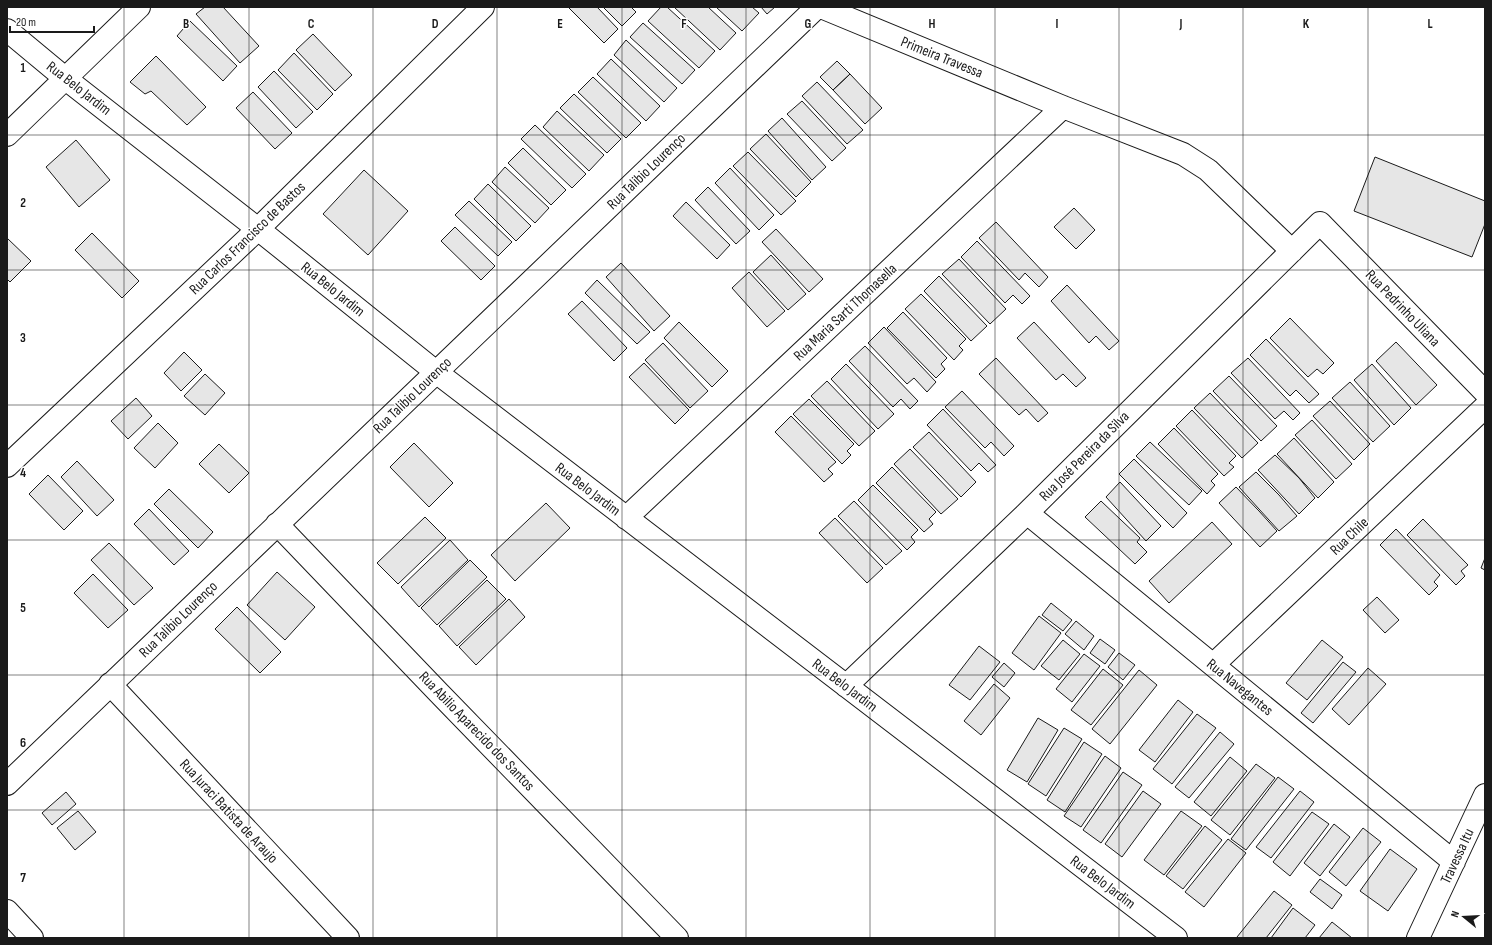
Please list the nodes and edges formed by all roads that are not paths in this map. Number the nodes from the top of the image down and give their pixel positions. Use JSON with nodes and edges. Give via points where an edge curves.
{"nodes":[{"id":1,"x":139,"y":7,"type":"edge"},
{"id":2,"x":483,"y":7,"type":"edge"},
{"id":3,"x":817,"y":7,"type":"edge"},
{"id":4,"x":821,"y":7,"type":"edge"},
{"id":5,"x":7,"y":30,"type":"edge"},
{"id":6,"x":66,"y":79,"type":"junction"},
{"id":7,"x":1063,"y":107,"type":"junction"},
{"id":8,"x":7,"y":135,"type":"edge"},
{"id":9,"x":1320,"y":223,"type":"joint"},
{"id":10,"x":258,"y":229,"type":"junction"},
{"id":11,"x":1292,"y":251,"type":"junction"},
{"id":12,"x":436,"y":372,"type":"junction"},
{"id":13,"x":1485,"y":392,"type":"edge"},
{"id":14,"x":1485,"y":407,"type":"edge"},
{"id":15,"x":7,"y":466,"type":"edge"},
{"id":16,"x":1027,"y":513,"type":"junction"},
{"id":17,"x":626,"y":518,"type":"junction"},
{"id":18,"x":277,"y":524,"type":"junction"},
{"id":19,"x":1214,"y":665,"type":"junction"},
{"id":20,"x":110,"y":684,"type":"junction"},
{"id":21,"x":846,"y":686,"type":"junction"},
{"id":22,"x":7,"y":784,"type":"edge"},
{"id":23,"x":1485,"y":795,"type":"edge"},
{"id":24,"x":1454,"y":862,"type":"junction"},
{"id":25,"x":7,"y":911,"type":"edge"},
{"id":26,"x":32,"y":938,"type":"edge"},
{"id":27,"x":348,"y":938,"type":"edge"},
{"id":28,"x":677,"y":938,"type":"edge"},
{"id":29,"x":1176,"y":938,"type":"edge"},
{"id":30,"x":1418,"y":938,"type":"edge"}],
"edges":[{"from":1,"to":6,"type":"street"},
{"from":2,"to":10,"type":"street","name":"Rua Carlos Francisco de Bastos"},
{"from":3,"to":12,"type":"street","name":"Rua Talibio Lourenço"},
{"from":4,"to":7,"type":"street","name":"Primeira Travessa"},
{"from":5,"to":6,"type":"street","name":"Rua Belo Jardim"},
{"from":6,"to":8,"type":"street"},
{"from":6,"to":10,"type":"street","name":"Rua Belo Jardim"},
{"from":7,"to":11,"type":"street","name":"Primeira Travessa","via":[[1183,154],[1208,170]]},
{"from":7,"to":17,"type":"street","name":"Rua Maria Sarti Thomasella"},
{"from":9,"to":11,"type":"street","name":"Rua José Pereira da Silva"},
{"from":9,"to":13,"type":"street","name":"Rua Pedrinho Uliana"},
{"from":10,"to":12,"type":"street","name":"Rua Belo Jardim"},
{"from":10,"to":15,"type":"street","name":"Rua Carlos Francisco de Bastos"},
{"from":11,"to":16,"type":"street","name":"Rua José Pereira da Silva"},
{"from":12,"to":17,"type":"street","name":"Rua Belo Jardim"},
{"from":12,"to":18,"type":"street","name":"Rua Talibio Lourenço"},
{"from":14,"to":19,"type":"street","name":"Rua Chile"},
{"from":16,"to":19,"type":"street","name":"Rua Navegantes"},
{"from":16,"to":21,"type":"street","name":"Rua José Pereira da Silva"},
{"from":17,"to":21,"type":"street","name":"Rua Belo Jardim"},
{"from":18,"to":20,"type":"street","name":"Rua Talibio Lourenço"},
{"from":18,"to":28,"type":"street","name":"Rua Abilio Aparecido dos Santos"},
{"from":19,"to":24,"type":"street","name":"Rua Navegantes"},
{"from":20,"to":22,"type":"street","name":"Rua Talibio Lourenço"},
{"from":20,"to":27,"type":"street","name":"Rua Juraci Batista de Araujo"},
{"from":21,"to":29,"type":"street","name":"Rua Belo Jardim"},
{"from":23,"to":24,"type":"street","name":"Travessa Itu"},
{"from":24,"to":30,"type":"street","name":"Travessa Itu"},
{"from":25,"to":26,"type":"street"}]}
